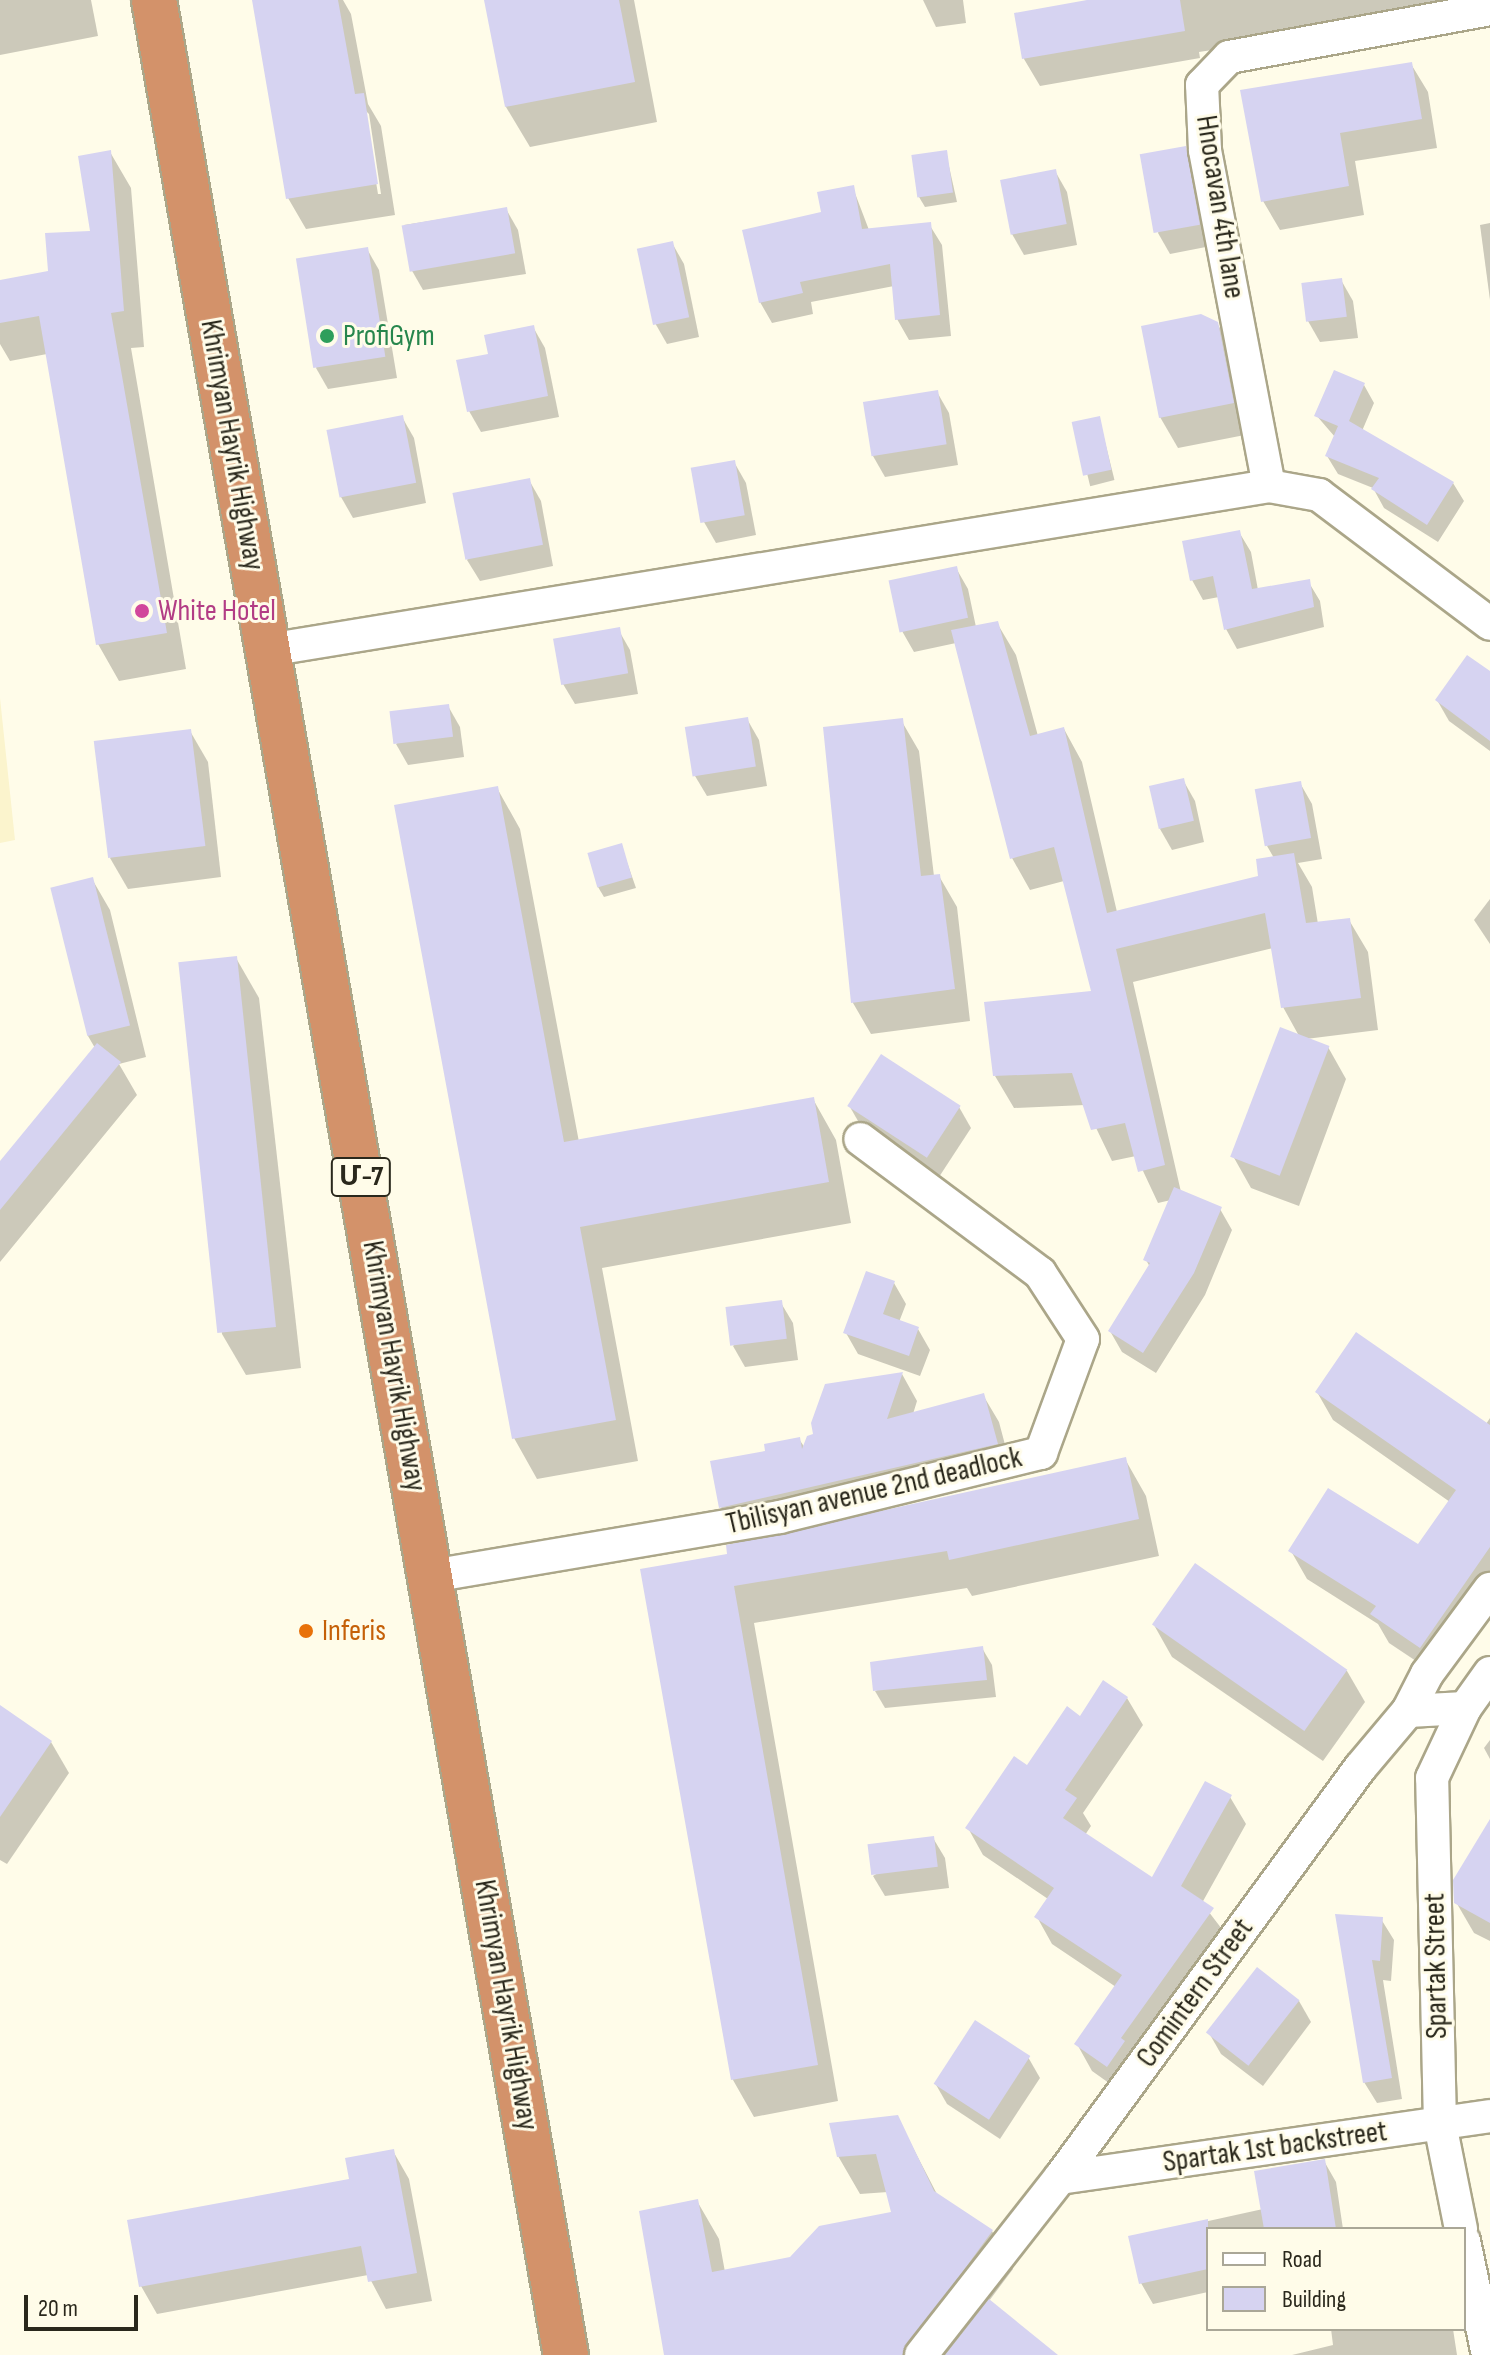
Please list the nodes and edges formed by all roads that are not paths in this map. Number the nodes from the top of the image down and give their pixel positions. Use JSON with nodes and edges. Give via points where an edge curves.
{"nodes":[{"id":1,"x":154,"y":0,"type":"edge"},
{"id":2,"x":1490,"y":9,"type":"edge"},
{"id":3,"x":1269,"y":486,"type":"junction"},
{"id":4,"x":1490,"y":624,"type":"edge"},
{"id":5,"x":268,"y":650,"type":"junction"},
{"id":6,"x":860,"y":1139,"type":"dead end"},
{"id":7,"x":431,"y":1576,"type":"junction"},
{"id":8,"x":1490,"y":1589,"type":"edge"},
{"id":9,"x":1490,"y":1673,"type":"edge"},
{"id":10,"x":1465,"y":1708,"type":"junction"},
{"id":11,"x":1408,"y":1711,"type":"junction"},
{"id":12,"x":1490,"y":2116,"type":"edge"},
{"id":13,"x":1440,"y":2124,"type":"junction"},
{"id":14,"x":1060,"y":2178,"type":"junction"},
{"id":15,"x":1461,"y":2227,"type":"edge"},
{"id":16,"x":1466,"y":2250,"type":"edge"},
{"id":17,"x":566,"y":2355,"type":"edge"},
{"id":18,"x":921,"y":2355,"type":"edge"},
{"id":19,"x":1488,"y":2355,"type":"edge"}],
"edges":[{"from":1,"to":5,"type":"highway","name":"Khrimyan Hayrik Highway","number":"Մ-7"},
{"from":2,"to":3,"type":"street","name":"Hnocavan 4th lane","via":[[1229,57],[1202,85],[1205,150]]},
{"from":3,"to":4,"type":"street","via":[[1319,495]]},
{"from":3,"to":5,"type":"street"},
{"from":5,"to":7,"type":"highway","name":"Khrimyan Hayrik Highway","number":"Մ-7"},
{"from":6,"to":7,"type":"street","name":"Tbilisyan avenue 2nd deadlock","via":[[1040,1273],[1083,1339],[1041,1453],[780,1517]]},
{"from":7,"to":17,"type":"highway","name":"Khrimyan Hayrik Highway","number":"Մ-7"},
{"from":8,"to":11,"type":"street","name":"Comintern Street","via":[[1427,1674]]},
{"from":9,"to":10,"type":"street"},
{"from":10,"to":11,"type":"street"},
{"from":10,"to":13,"type":"street","name":"Spartak Street","via":[[1432,1778]]},
{"from":11,"to":14,"type":"street","name":"Comintern Street","via":[[1360,1768]]},
{"from":12,"to":13,"type":"street","name":"Spartak 1st backstreet"},
{"from":13,"to":14,"type":"street","name":"Spartak 1st backstreet"},
{"from":13,"to":15,"type":"street","name":"Spartak Street"},
{"from":14,"to":18,"type":"street","name":"Comintern Street"},
{"from":16,"to":19,"type":"street"}]}
